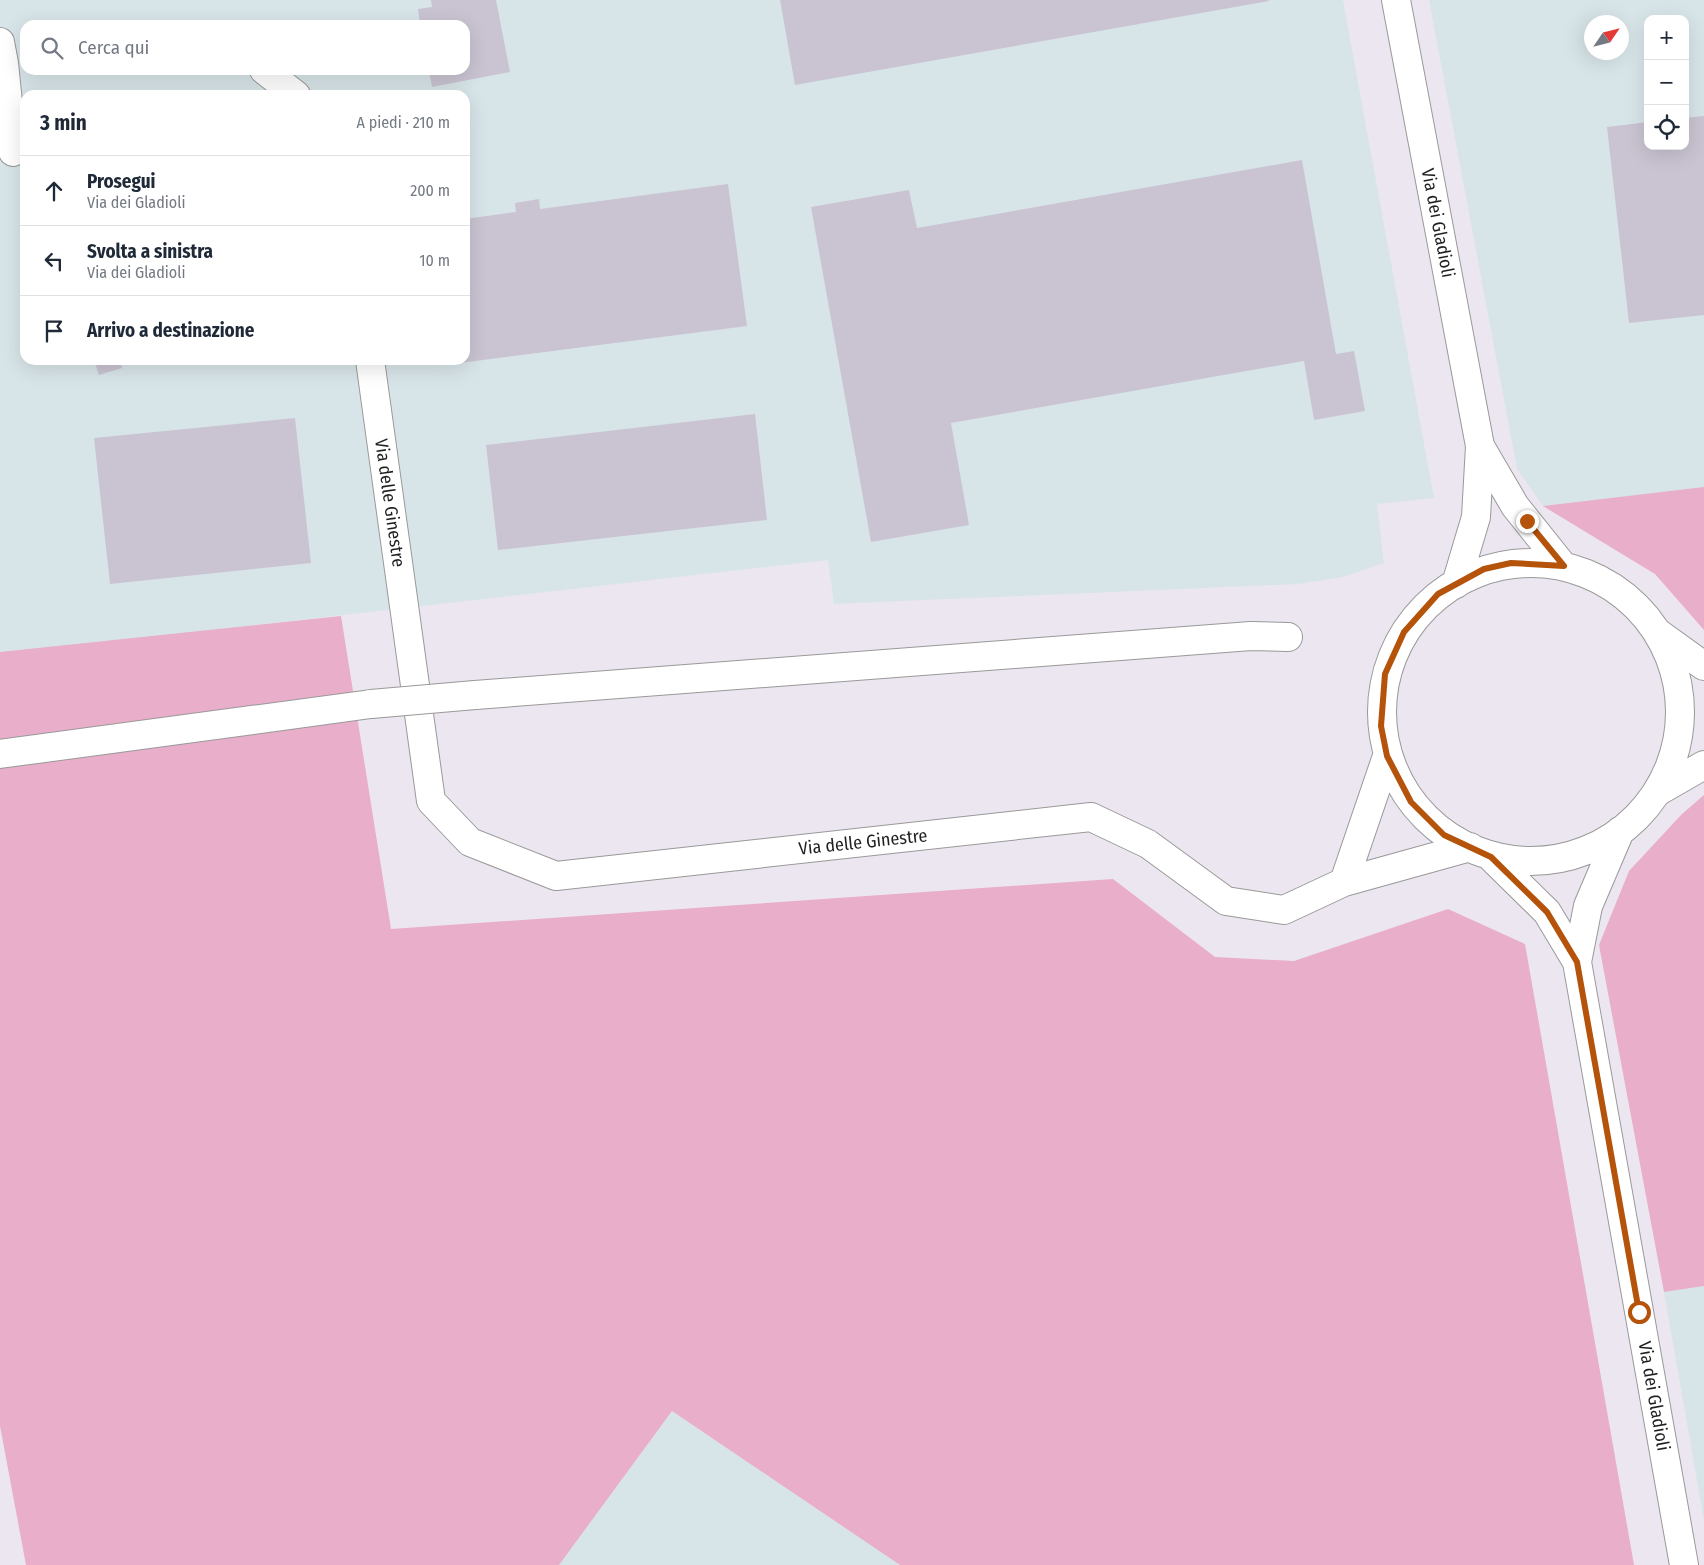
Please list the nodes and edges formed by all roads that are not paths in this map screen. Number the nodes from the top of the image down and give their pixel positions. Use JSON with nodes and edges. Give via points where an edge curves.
{"nodes":[{"id":1,"x":1396,"y":0,"type":"edge"},
{"id":2,"x":10,"y":56,"type":"edge"},
{"id":3,"x":270,"y":75,"type":"edge"},
{"id":4,"x":290,"y":90,"type":"edge"},
{"id":5,"x":13,"y":152,"type":"dead end"},
{"id":6,"x":371,"y":365,"type":"edge"},
{"id":7,"x":1480,"y":446,"type":"junction"},
{"id":8,"x":1564,"y":566,"type":"junction"},
{"id":9,"x":1456,"y":584,"type":"junction"},
{"id":10,"x":1658,"y":633,"type":"junction"},
{"id":11,"x":1288,"y":637,"type":"dead end"},
{"id":12,"x":1704,"y":666,"type":"edge"},
{"id":13,"x":0,"y":754,"type":"edge"},
{"id":14,"x":1387,"y":756,"type":"junction"},
{"id":15,"x":1704,"y":765,"type":"edge"},
{"id":16,"x":1656,"y":792,"type":"junction"},
{"id":17,"x":1620,"y":831,"type":"junction"},
{"id":18,"x":1480,"y":852,"type":"junction"},
{"id":19,"x":1344,"y":882,"type":"junction"},
{"id":20,"x":1577,"y":962,"type":"junction"},
{"id":21,"x":1684,"y":1565,"type":"edge"}],
"edges":[{"from":1,"to":7,"type":"street","name":"Via dei Gladioli"},
{"from":2,"to":5,"type":"street"},
{"from":3,"to":4,"type":"street"},
{"from":6,"to":19,"type":"street","name":"Via delle Ginestre","via":[[431,801],[470,842],[556,876],[1091,817],[1148,844],[1226,901],[1284,910]]},
{"from":7,"to":8,"type":"street","name":"Via dei Gladioli","via":[[1515,506]]},
{"from":7,"to":9,"type":"street","name":"Via dei Gladioli","via":[[1476,517]]},
{"from":8,"to":9,"type":"street","name":"Via dei Gladioli","via":[[1511,563],[1484,569]]},
{"from":8,"to":10,"type":"street","name":"Via dei Gladioli","via":[[1600,579],[1641,611]]},
{"from":9,"to":14,"type":"street","name":"Via dei Gladioli","via":[[1438,594],[1404,632],[1385,674],[1381,726]]},
{"from":10,"to":12,"type":"street"},
{"from":10,"to":16,"type":"street","name":"Via dei Gladioli","via":[[1677,682],[1680,721],[1668,772]]},
{"from":11,"to":13,"type":"street","bridge":true,"via":[[1251,636],[370,704]]},
{"from":14,"to":18,"type":"street","name":"Via dei Gladioli","via":[[1411,802],[1444,835]]},
{"from":14,"to":19,"type":"street"},
{"from":15,"to":16,"type":"street"},
{"from":16,"to":17,"type":"street","name":"Via dei Gladioli","via":[[1646,808]]},
{"from":17,"to":18,"type":"street","name":"Via dei Gladioli","via":[[1607,842],[1583,853],[1532,862]]},
{"from":17,"to":20,"type":"street","name":"Via dei Gladioli","via":[[1588,906]]},
{"from":18,"to":19,"type":"street","name":"Via delle Ginestre"},
{"from":18,"to":20,"type":"street","name":"Via dei Gladioli","via":[[1547,912]]},
{"from":20,"to":21,"type":"street","name":"Via dei Gladioli"}]}
